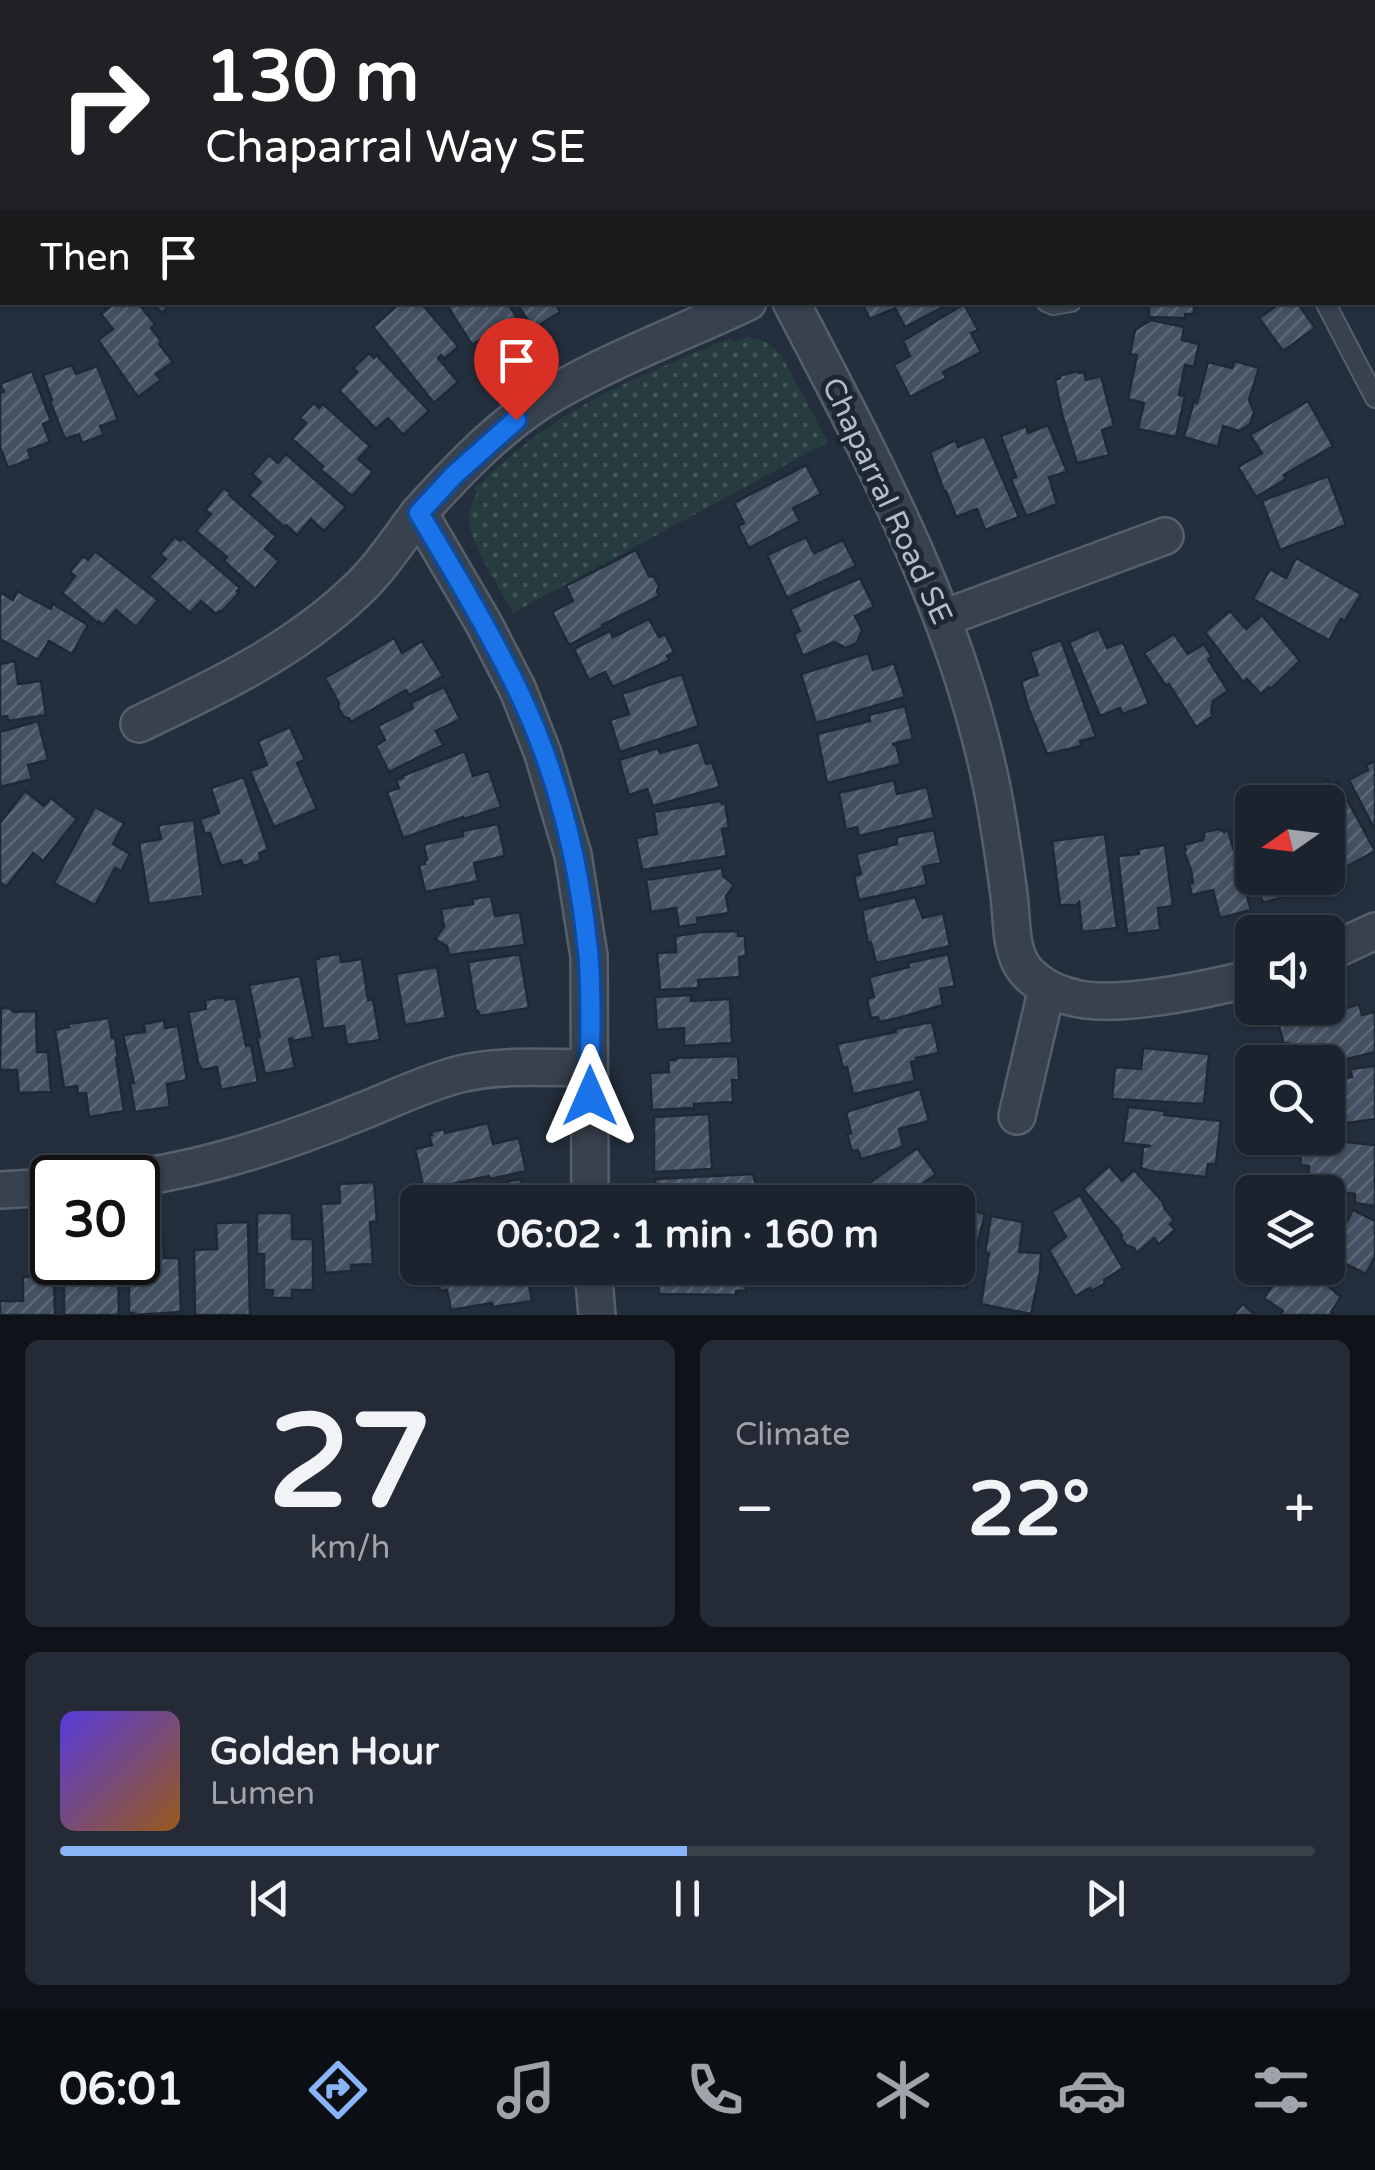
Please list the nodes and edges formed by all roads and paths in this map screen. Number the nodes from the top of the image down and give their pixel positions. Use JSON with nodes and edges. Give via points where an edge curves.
{"nodes":[{"id":1,"x":741,"y":305,"type":"edge"},
{"id":2,"x":793,"y":305,"type":"edge"},
{"id":3,"x":1327,"y":305,"type":"edge"},
{"id":4,"x":1375,"y":398,"type":"edge"},
{"id":5,"x":419,"y":513,"type":"junction"},
{"id":6,"x":1165,"y":536,"type":"dead end"},
{"id":7,"x":944,"y":618,"type":"junction"},
{"id":8,"x":139,"y":724,"type":"dead end"},
{"id":9,"x":1375,"y":931,"type":"edge"},
{"id":10,"x":1345,"y":945,"type":"edge"},
{"id":11,"x":1235,"y":981,"type":"edge"},
{"id":12,"x":1047,"y":988,"type":"junction"},
{"id":13,"x":589,"y":1068,"type":"junction"},
{"id":14,"x":1016,"y":1116,"type":"dead end"},
{"id":15,"x":160,"y":1173,"type":"edge"},
{"id":16,"x":590,"y":1185,"type":"edge"},
{"id":17,"x":30,"y":1188,"type":"edge"},
{"id":18,"x":0,"y":1190,"type":"edge"},
{"id":19,"x":594,"y":1285,"type":"edge"},
{"id":20,"x":596,"y":1315,"type":"edge"}],
"edges":[{"from":1,"to":5,"type":"street","via":[[543,400]]},
{"from":2,"to":7,"type":"street","name":"Chaparral Road SE","via":[[910,536]]},
{"from":3,"to":4,"type":"lane"},
{"from":5,"to":8,"type":"street","via":[[359,589],[315,627]]},
{"from":5,"to":13,"type":"street","via":[[518,690],[560,804],[588,956]]},
{"from":6,"to":7,"type":"street"},
{"from":7,"to":12,"type":"street","name":"Chaparral Road SE","via":[[991,781],[1014,942],[1021,964]]},
{"from":9,"to":10,"type":"street"},
{"from":11,"to":12,"type":"street","via":[[1126,1000],[1089,1001]]},
{"from":12,"to":14,"type":"street"},
{"from":13,"to":15,"type":"street","via":[[463,1073],[290,1140]]},
{"from":13,"to":16,"type":"street"},
{"from":17,"to":18,"type":"street"},
{"from":19,"to":20,"type":"street"}]}
